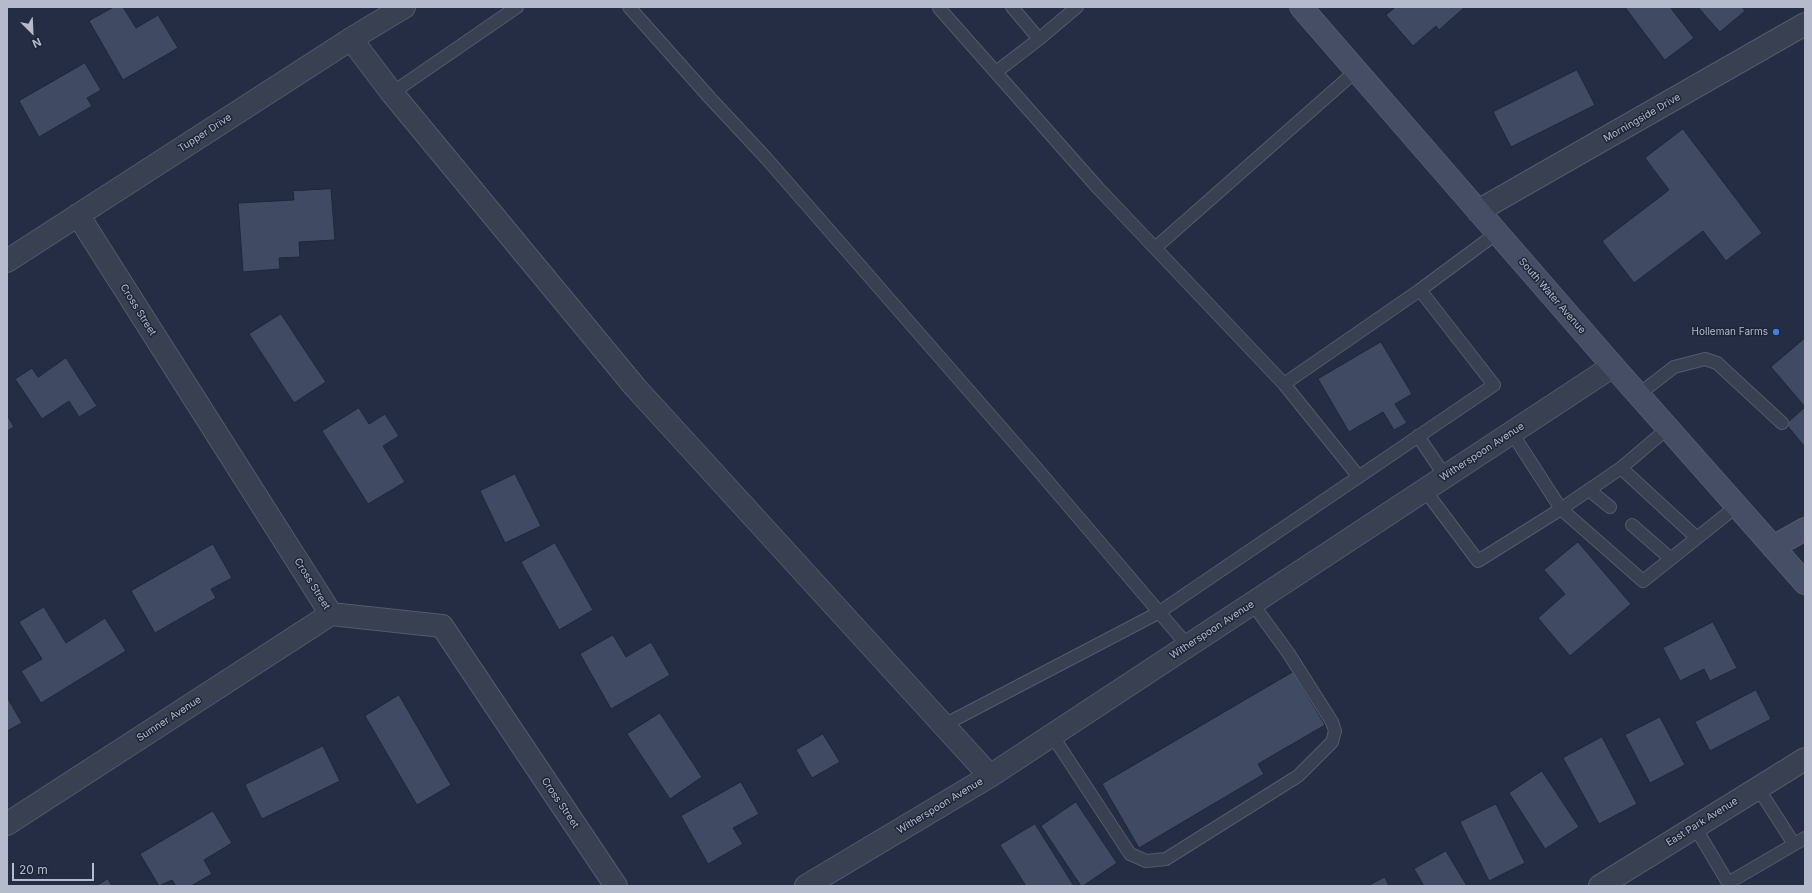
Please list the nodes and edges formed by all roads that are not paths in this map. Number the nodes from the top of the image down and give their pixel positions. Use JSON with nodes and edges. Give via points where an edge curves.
{"nodes":[{"id":1,"x":404,"y":7,"type":"edge"},
{"id":2,"x":517,"y":7,"type":"edge"},
{"id":3,"x":629,"y":7,"type":"edge"},
{"id":4,"x":939,"y":7,"type":"edge"},
{"id":5,"x":1012,"y":7,"type":"edge"},
{"id":6,"x":1077,"y":7,"type":"edge"},
{"id":7,"x":1301,"y":7,"type":"edge"},
{"id":8,"x":1805,"y":24,"type":"edge"},
{"id":9,"x":351,"y":39,"type":"junction"},
{"id":10,"x":1039,"y":39,"type":"junction"},
{"id":11,"x":1356,"y":71,"type":"junction"},
{"id":12,"x":996,"y":72,"type":"junction"},
{"id":13,"x":392,"y":93,"type":"junction"},
{"id":14,"x":1478,"y":211,"type":"junction"},
{"id":15,"x":78,"y":215,"type":"junction"},
{"id":16,"x":1496,"y":233,"type":"junction"},
{"id":17,"x":1155,"y":248,"type":"junction"},
{"id":18,"x":7,"y":261,"type":"edge"},
{"id":19,"x":1420,"y":290,"type":"junction"},
{"id":20,"x":1613,"y":366,"type":"junction"},
{"id":21,"x":1284,"y":384,"type":"junction"},
{"id":22,"x":1638,"y":394,"type":"junction"},
{"id":23,"x":1782,"y":423,"type":"dead end"},
{"id":24,"x":1668,"y":428,"type":"junction"},
{"id":25,"x":1512,"y":433,"type":"junction"},
{"id":26,"x":1418,"y":436,"type":"junction"},
{"id":27,"x":1621,"y":468,"type":"junction"},
{"id":28,"x":1445,"y":476,"type":"junction"},
{"id":29,"x":1359,"y":477,"type":"junction"},
{"id":30,"x":1424,"y":489,"type":"junction"},
{"id":31,"x":1589,"y":490,"type":"junction"},
{"id":32,"x":1737,"y":506,"type":"junction"},
{"id":33,"x":1610,"y":507,"type":"dead end"},
{"id":34,"x":1561,"y":508,"type":"junction"},
{"id":35,"x":1632,"y":525,"type":"dead end"},
{"id":36,"x":1805,"y":529,"type":"edge"},
{"id":37,"x":1697,"y":538,"type":"junction"},
{"id":38,"x":1773,"y":547,"type":"junction"},
{"id":39,"x":1671,"y":559,"type":"junction"},
{"id":40,"x":1805,"y":583,"type":"edge"},
{"id":41,"x":1252,"y":603,"type":"junction"},
{"id":42,"x":1158,"y":613,"type":"junction"},
{"id":43,"x":331,"y":614,"type":"junction"},
{"id":44,"x":1188,"y":646,"type":"junction"},
{"id":45,"x":944,"y":725,"type":"junction"},
{"id":46,"x":1052,"y":735,"type":"junction"},
{"id":47,"x":1805,"y":759,"type":"edge"},
{"id":48,"x":990,"y":776,"type":"junction"},
{"id":49,"x":1758,"y":788,"type":"junction"},
{"id":50,"x":7,"y":824,"type":"edge"},
{"id":51,"x":1695,"y":827,"type":"junction"},
{"id":52,"x":1805,"y":838,"type":"edge"},
{"id":53,"x":1794,"y":844,"type":"junction"},
{"id":54,"x":1729,"y":884,"type":"edge"},
{"id":55,"x":616,"y":886,"type":"edge"},
{"id":56,"x":806,"y":886,"type":"edge"},
{"id":57,"x":1600,"y":886,"type":"edge"}],
"edges":[{"from":1,"to":9,"type":"street","name":"Tupper Drive"},
{"from":2,"to":13,"type":"lane"},
{"from":3,"to":42,"type":"lane","via":[[771,163],[1032,463]]},
{"from":4,"to":12,"type":"lane"},
{"from":5,"to":10,"type":"lane"},
{"from":6,"to":10,"type":"lane"},
{"from":7,"to":11,"type":"main road","name":"South Water Avenue"},
{"from":8,"to":14,"type":"street","name":"Morningside Drive"},
{"from":9,"to":13,"type":"street"},
{"from":9,"to":15,"type":"street","name":"Tupper Drive"},
{"from":10,"to":12,"type":"lane"},
{"from":11,"to":14,"type":"main road","name":"South Water Avenue"},
{"from":11,"to":17,"type":"lane"},
{"from":12,"to":17,"type":"lane","via":[[1098,188]]},
{"from":13,"to":45,"type":"street","via":[[635,387]]},
{"from":14,"to":16,"type":"main road","name":"South Water Avenue"},
{"from":15,"to":18,"type":"street","name":"Tupper Drive"},
{"from":15,"to":43,"type":"street","name":"Cross Street"},
{"from":16,"to":19,"type":"lane"},
{"from":16,"to":20,"type":"main road","name":"South Water Avenue"},
{"from":17,"to":21,"type":"lane"},
{"from":19,"to":21,"type":"lane"},
{"from":19,"to":26,"type":"lane","via":[[1494,385]]},
{"from":20,"to":22,"type":"main road","name":"South Water Avenue"},
{"from":20,"to":25,"type":"street","name":"Witherspoon Avenue"},
{"from":21,"to":29,"type":"lane"},
{"from":22,"to":23,"type":"lane","via":[[1674,367],[1705,359],[1717,363]]},
{"from":22,"to":24,"type":"main road","name":"South Water Avenue"},
{"from":24,"to":27,"type":"lane"},
{"from":24,"to":32,"type":"main road","name":"South Water Avenue"},
{"from":25,"to":28,"type":"street","name":"Witherspoon Avenue"},
{"from":25,"to":34,"type":"lane"},
{"from":26,"to":28,"type":"lane"},
{"from":26,"to":29,"type":"lane"},
{"from":27,"to":31,"type":"lane"},
{"from":27,"to":37,"type":"lane"},
{"from":28,"to":30,"type":"street","name":"Witherspoon Avenue"},
{"from":29,"to":42,"type":"lane"},
{"from":30,"to":34,"type":"lane","via":[[1478,562]]},
{"from":30,"to":41,"type":"street","name":"Witherspoon Avenue"},
{"from":31,"to":33,"type":"lane"},
{"from":31,"to":34,"type":"lane"},
{"from":32,"to":37,"type":"lane"},
{"from":32,"to":38,"type":"main road","name":"South Water Avenue"},
{"from":34,"to":39,"type":"lane","via":[[1643,580]]},
{"from":35,"to":39,"type":"lane"},
{"from":36,"to":38,"type":"main road"},
{"from":37,"to":39,"type":"lane"},
{"from":38,"to":40,"type":"main road","name":"South Water Avenue"},
{"from":41,"to":44,"type":"street","name":"Witherspoon Avenue"},
{"from":41,"to":46,"type":"lane","via":[[1289,654],[1332,722],[1335,731],[1332,742],[1298,776],[1166,859],[1146,861],[1130,854]]},
{"from":42,"to":44,"type":"lane"},
{"from":42,"to":45,"type":"lane"},
{"from":43,"to":50,"type":"street","name":"Sumner Avenue"},
{"from":43,"to":55,"type":"street","name":"Cross Street","via":[[442,626]]},
{"from":44,"to":46,"type":"street","name":"Witherspoon Avenue"},
{"from":45,"to":48,"type":"street"},
{"from":46,"to":48,"type":"street","name":"Witherspoon Avenue"},
{"from":47,"to":49,"type":"street","name":"East Park Avenue"},
{"from":48,"to":56,"type":"street","name":"Witherspoon Avenue"},
{"from":49,"to":51,"type":"street","name":"East Park Avenue"},
{"from":49,"to":53,"type":"lane"},
{"from":51,"to":54,"type":"lane"},
{"from":51,"to":57,"type":"street","name":"East Park Avenue"},
{"from":52,"to":53,"type":"lane"},
{"from":53,"to":54,"type":"lane"}]}
